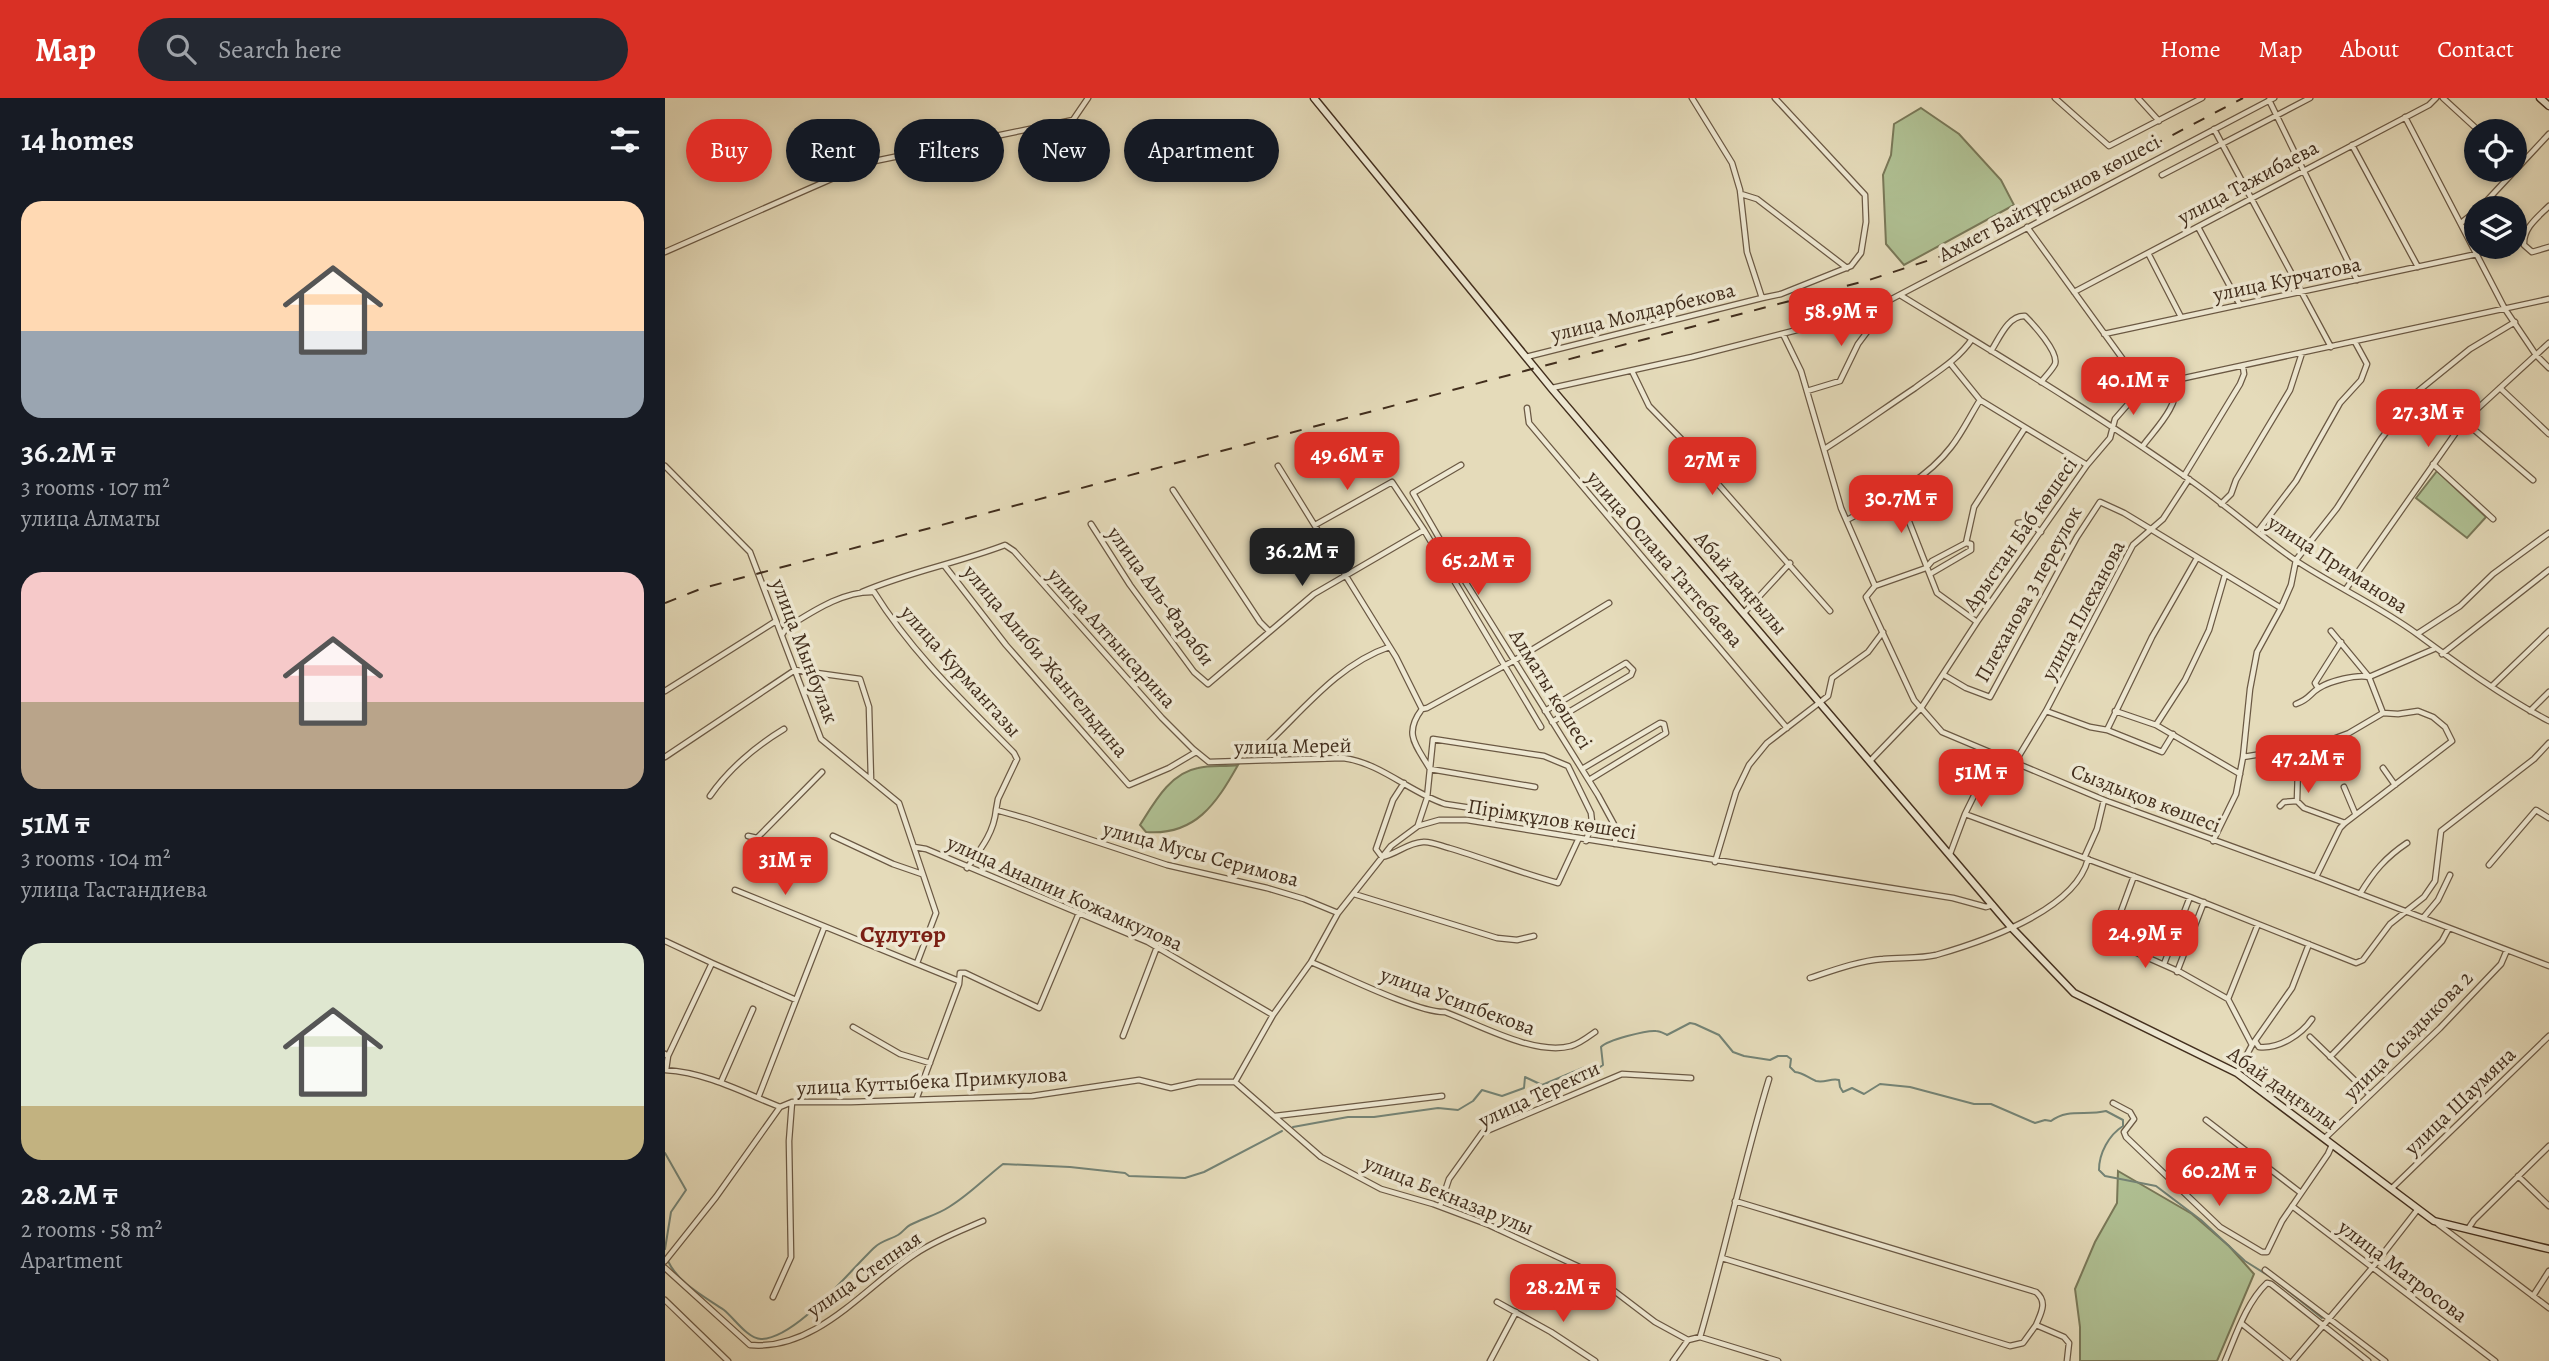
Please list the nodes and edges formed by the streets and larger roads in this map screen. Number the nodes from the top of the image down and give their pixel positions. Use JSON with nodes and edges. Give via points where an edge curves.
{"nodes":[{"id":1,"x":1088,"y":98,"type":"edge"},
{"id":2,"x":1314,"y":98,"type":"edge"},
{"id":3,"x":1692,"y":98,"type":"edge"},
{"id":4,"x":1775,"y":98,"type":"edge"},
{"id":5,"x":2055,"y":98,"type":"edge"},
{"id":6,"x":2139,"y":98,"type":"edge"},
{"id":7,"x":2202,"y":98,"type":"edge"},
{"id":8,"x":2310,"y":98,"type":"edge"},
{"id":9,"x":2436,"y":98,"type":"edge"},
{"id":10,"x":2443,"y":98,"type":"edge"},
{"id":11,"x":2540,"y":98,"type":"edge"},
{"id":12,"x":2271,"y":99,"type":"edge"},
{"id":13,"x":2549,"y":106,"type":"edge"},
{"id":14,"x":2277,"y":116,"type":"junction"},
{"id":15,"x":2405,"y":117,"type":"junction"},
{"id":16,"x":2466,"y":119,"type":"edge"},
{"id":17,"x":2159,"y":121,"type":"junction"},
{"id":18,"x":2214,"y":130,"type":"junction"},
{"id":19,"x":2549,"y":134,"type":"edge"},
{"id":20,"x":2222,"y":144,"type":"junction"},
{"id":21,"x":2352,"y":145,"type":"junction"},
{"id":22,"x":2527,"y":155,"type":"edge"},
{"id":23,"x":2303,"y":171,"type":"junction"},
{"id":24,"x":2162,"y":175,"type":"dead end"},
{"id":25,"x":2502,"y":182,"type":"edge"},
{"id":26,"x":1741,"y":194,"type":"junction"},
{"id":27,"x":2490,"y":196,"type":"edge"},
{"id":28,"x":2251,"y":199,"type":"junction"},
{"id":29,"x":2549,"y":206,"type":"edge"},
{"id":30,"x":2464,"y":221,"type":"edge"},
{"id":31,"x":2461,"y":223,"type":"junction"},
{"id":32,"x":2027,"y":227,"type":"junction"},
{"id":33,"x":2198,"y":227,"type":"junction"},
{"id":34,"x":2464,"y":229,"type":"edge"},
{"id":35,"x":2549,"y":247,"type":"edge"},
{"id":36,"x":665,"y":252,"type":"edge"},
{"id":37,"x":2148,"y":253,"type":"junction"},
{"id":38,"x":2464,"y":257,"type":"edge"},
{"id":39,"x":2480,"y":259,"type":"edge"},
{"id":40,"x":2418,"y":267,"type":"junction"},
{"id":41,"x":1847,"y":268,"type":"junction"},
{"id":42,"x":2357,"y":280,"type":"junction"},
{"id":43,"x":2074,"y":292,"type":"junction"},
{"id":44,"x":2300,"y":292,"type":"junction"},
{"id":45,"x":1900,"y":294,"type":"junction"},
{"id":46,"x":1762,"y":298,"type":"junction"},
{"id":47,"x":2549,"y":299,"type":"edge"},
{"id":48,"x":2240,"y":305,"type":"junction"},
{"id":49,"x":1879,"y":306,"type":"junction"},
{"id":50,"x":2505,"y":309,"type":"junction"},
{"id":51,"x":2181,"y":317,"type":"junction"},
{"id":52,"x":2515,"y":322,"type":"junction"},
{"id":53,"x":1783,"y":334,"type":"junction"},
{"id":54,"x":2104,"y":334,"type":"junction"},
{"id":55,"x":1972,"y":339,"type":"junction"},
{"id":56,"x":2355,"y":341,"type":"junction"},
{"id":57,"x":2549,"y":342,"type":"edge"},
{"id":58,"x":2331,"y":347,"type":"junction"},
{"id":59,"x":1991,"y":351,"type":"junction"},
{"id":60,"x":2302,"y":353,"type":"junction"},
{"id":61,"x":2536,"y":355,"type":"junction"},
{"id":62,"x":1526,"y":357,"type":"junction"},
{"id":63,"x":1950,"y":363,"type":"junction"},
{"id":64,"x":2243,"y":367,"type":"junction"},
{"id":65,"x":2549,"y":368,"type":"edge"},
{"id":66,"x":1632,"y":371,"type":"junction"},
{"id":67,"x":2176,"y":380,"type":"junction"},
{"id":68,"x":2041,"y":382,"type":"junction"},
{"id":69,"x":2143,"y":387,"type":"junction"},
{"id":70,"x":1552,"y":388,"type":"junction"},
{"id":71,"x":2500,"y":388,"type":"junction"},
{"id":72,"x":1807,"y":391,"type":"junction"},
{"id":73,"x":1980,"y":400,"type":"junction"},
{"id":74,"x":1527,"y":408,"type":"dead end"},
{"id":75,"x":2465,"y":421,"type":"junction"},
{"id":76,"x":2025,"y":428,"type":"junction"},
{"id":77,"x":2113,"y":428,"type":"junction"},
{"id":78,"x":2549,"y":434,"type":"edge"},
{"id":79,"x":2142,"y":447,"type":"junction"},
{"id":80,"x":1826,"y":448,"type":"junction"},
{"id":81,"x":2433,"y":464,"type":"junction"},
{"id":82,"x":1461,"y":465,"type":"dead end"},
{"id":83,"x":2087,"y":465,"type":"junction"},
{"id":84,"x":665,"y":466,"type":"edge"},
{"id":85,"x":1278,"y":466,"type":"dead end"},
{"id":86,"x":2187,"y":477,"type":"junction"},
{"id":87,"x":2533,"y":480,"type":"dead end"},
{"id":88,"x":1174,"y":490,"type":"dead end"},
{"id":89,"x":1902,"y":491,"type":"junction"},
{"id":90,"x":2221,"y":504,"type":"junction"},
{"id":91,"x":2493,"y":519,"type":"dead end"},
{"id":92,"x":1847,"y":520,"type":"junction"},
{"id":93,"x":2018,"y":523,"type":"dead end"},
{"id":94,"x":1091,"y":524,"type":"dead end"},
{"id":95,"x":1315,"y":525,"type":"junction"},
{"id":96,"x":1423,"y":530,"type":"junction"},
{"id":97,"x":2150,"y":530,"type":"junction"},
{"id":98,"x":2258,"y":531,"type":"junction"},
{"id":99,"x":2041,"y":532,"type":"junction"},
{"id":100,"x":2549,"y":533,"type":"edge"},
{"id":101,"x":1966,"y":544,"type":"junction"},
{"id":102,"x":2197,"y":558,"type":"junction"},
{"id":103,"x":2296,"y":560,"type":"junction"},
{"id":104,"x":1790,"y":563,"type":"junction"},
{"id":105,"x":944,"y":565,"type":"junction"},
{"id":106,"x":2549,"y":570,"type":"edge"},
{"id":107,"x":1928,"y":571,"type":"junction"},
{"id":108,"x":2225,"y":575,"type":"junction"},
{"id":109,"x":1346,"y":577,"type":"junction"},
{"id":110,"x":1875,"y":586,"type":"junction"},
{"id":111,"x":2346,"y":589,"type":"junction"},
{"id":112,"x":862,"y":592,"type":"junction"},
{"id":113,"x":1609,"y":603,"type":"dead end"},
{"id":114,"x":2281,"y":608,"type":"junction"},
{"id":115,"x":1831,"y":611,"type":"dead end"},
{"id":116,"x":1744,"y":613,"type":"junction"},
{"id":117,"x":776,"y":621,"type":"junction"},
{"id":118,"x":1977,"y":622,"type":"junction"},
{"id":119,"x":1269,"y":631,"type":"junction"},
{"id":120,"x":2331,"y":631,"type":"dead end"},
{"id":121,"x":2549,"y":631,"type":"edge"},
{"id":122,"x":1883,"y":632,"type":"junction"},
{"id":123,"x":2417,"y":634,"type":"junction"},
{"id":124,"x":782,"y":635,"type":"junction"},
{"id":125,"x":2341,"y":642,"type":"junction"},
{"id":126,"x":1389,"y":647,"type":"junction"},
{"id":127,"x":2434,"y":649,"type":"junction"},
{"id":128,"x":2442,"y":654,"type":"junction"},
{"id":129,"x":1515,"y":660,"type":"junction"},
{"id":130,"x":1505,"y":666,"type":"junction"},
{"id":131,"x":795,"y":670,"type":"junction"},
{"id":132,"x":1944,"y":675,"type":"junction"},
{"id":133,"x":2369,"y":677,"type":"junction"},
{"id":134,"x":2492,"y":686,"type":"junction"},
{"id":135,"x":2318,"y":688,"type":"junction"},
{"id":136,"x":665,"y":691,"type":"edge"},
{"id":137,"x":2549,"y":692,"type":"edge"},
{"id":138,"x":1821,"y":702,"type":"junction"},
{"id":139,"x":2296,"y":704,"type":"dead end"},
{"id":140,"x":1921,"y":708,"type":"junction"},
{"id":141,"x":1422,"y":709,"type":"junction"},
{"id":142,"x":1545,"y":711,"type":"junction"},
{"id":143,"x":2046,"y":711,"type":"junction"},
{"id":144,"x":2115,"y":711,"type":"junction"},
{"id":145,"x":2529,"y":711,"type":"junction"},
{"id":146,"x":2383,"y":713,"type":"junction"},
{"id":147,"x":2549,"y":721,"type":"edge"},
{"id":148,"x":1552,"y":722,"type":"junction"},
{"id":149,"x":2156,"y":725,"type":"junction"},
{"id":150,"x":1541,"y":727,"type":"dead end"},
{"id":151,"x":1787,"y":728,"type":"junction"},
{"id":152,"x":784,"y":729,"type":"dead end"},
{"id":153,"x":2106,"y":730,"type":"junction"},
{"id":154,"x":2173,"y":734,"type":"junction"},
{"id":155,"x":2549,"y":743,"type":"edge"},
{"id":156,"x":1266,"y":745,"type":"dead end"},
{"id":157,"x":2294,"y":750,"type":"junction"},
{"id":158,"x":1196,"y":752,"type":"junction"},
{"id":159,"x":1994,"y":755,"type":"junction"},
{"id":160,"x":665,"y":757,"type":"edge"},
{"id":161,"x":2243,"y":757,"type":"junction"},
{"id":162,"x":1870,"y":761,"type":"junction"},
{"id":163,"x":2014,"y":764,"type":"junction"},
{"id":164,"x":2383,"y":768,"type":"dead end"},
{"id":165,"x":1430,"y":769,"type":"junction"},
{"id":166,"x":1582,"y":769,"type":"junction"},
{"id":167,"x":822,"y":772,"type":"dead end"},
{"id":168,"x":2240,"y":774,"type":"junction"},
{"id":169,"x":871,"y":780,"type":"junction"},
{"id":170,"x":1589,"y":780,"type":"junction"},
{"id":171,"x":1404,"y":783,"type":"junction"},
{"id":172,"x":2395,"y":785,"type":"junction"},
{"id":173,"x":2344,"y":787,"type":"dead end"},
{"id":174,"x":1535,"y":788,"type":"dead end"},
{"id":175,"x":710,"y":796,"type":"dead end"},
{"id":176,"x":1427,"y":798,"type":"junction"},
{"id":177,"x":2103,"y":800,"type":"junction"},
{"id":178,"x":2297,"y":801,"type":"junction"},
{"id":179,"x":2280,"y":806,"type":"dead end"},
{"id":180,"x":996,"y":810,"type":"junction"},
{"id":181,"x":2355,"y":813,"type":"junction"},
{"id":182,"x":1965,"y":814,"type":"junction"},
{"id":183,"x":2549,"y":818,"type":"edge"},
{"id":184,"x":2345,"y":823,"type":"junction"},
{"id":185,"x":1418,"y":826,"type":"junction"},
{"id":186,"x":1589,"y":828,"type":"junction"},
{"id":187,"x":748,"y":836,"type":"dead end"},
{"id":188,"x":833,"y":836,"type":"dead end"},
{"id":189,"x":1578,"y":840,"type":"junction"},
{"id":190,"x":1586,"y":841,"type":"junction"},
{"id":191,"x":2213,"y":841,"type":"junction"},
{"id":192,"x":2407,"y":843,"type":"dead end"},
{"id":193,"x":1615,"y":844,"type":"junction"},
{"id":194,"x":914,"y":847,"type":"junction"},
{"id":195,"x":1950,"y":854,"type":"junction"},
{"id":196,"x":1382,"y":857,"type":"junction"},
{"id":197,"x":2086,"y":859,"type":"junction"},
{"id":198,"x":1715,"y":862,"type":"junction"},
{"id":199,"x":2489,"y":865,"type":"dead end"},
{"id":200,"x":967,"y":868,"type":"junction"},
{"id":201,"x":923,"y":874,"type":"junction"},
{"id":202,"x":2450,"y":875,"type":"dead end"},
{"id":203,"x":2134,"y":876,"type":"junction"},
{"id":204,"x":2316,"y":877,"type":"junction"},
{"id":205,"x":735,"y":890,"type":"dead end"},
{"id":206,"x":1354,"y":894,"type":"junction"},
{"id":207,"x":2360,"y":894,"type":"junction"},
{"id":208,"x":2190,"y":897,"type":"junction"},
{"id":209,"x":2204,"y":902,"type":"junction"},
{"id":210,"x":1993,"y":905,"type":"junction"},
{"id":211,"x":2405,"y":911,"type":"junction"},
{"id":212,"x":1079,"y":913,"type":"junction"},
{"id":213,"x":1338,"y":913,"type":"junction"},
{"id":214,"x":2423,"y":918,"type":"junction"},
{"id":215,"x":2258,"y":924,"type":"junction"},
{"id":216,"x":2011,"y":927,"type":"junction"},
{"id":217,"x":824,"y":928,"type":"junction"},
{"id":218,"x":2449,"y":928,"type":"junction"},
{"id":219,"x":1534,"y":936,"type":"dead end"},
{"id":220,"x":665,"y":941,"type":"edge"},
{"id":221,"x":2309,"y":944,"type":"junction"},
{"id":222,"x":1157,"y":947,"type":"junction"},
{"id":223,"x":2507,"y":950,"type":"junction"},
{"id":224,"x":1311,"y":962,"type":"junction"},
{"id":225,"x":712,"y":963,"type":"junction"},
{"id":226,"x":917,"y":963,"type":"junction"},
{"id":227,"x":2163,"y":965,"type":"junction"},
{"id":228,"x":2549,"y":966,"type":"edge"},
{"id":229,"x":2177,"y":972,"type":"junction"},
{"id":230,"x":1810,"y":978,"type":"dead end"},
{"id":231,"x":959,"y":981,"type":"junction"},
{"id":232,"x":2228,"y":999,"type":"junction"},
{"id":233,"x":796,"y":1000,"type":"junction"},
{"id":234,"x":753,"y":1009,"type":"dead end"},
{"id":235,"x":1273,"y":1015,"type":"junction"},
{"id":236,"x":2312,"y":1019,"type":"dead end"},
{"id":237,"x":853,"y":1027,"type":"dead end"},
{"id":238,"x":1595,"y":1032,"type":"dead end"},
{"id":239,"x":1123,"y":1036,"type":"dead end"},
{"id":240,"x":2549,"y":1036,"type":"edge"},
{"id":241,"x":2310,"y":1037,"type":"dead end"},
{"id":242,"x":2253,"y":1043,"type":"junction"},
{"id":243,"x":667,"y":1055,"type":"edge"},
{"id":244,"x":2330,"y":1057,"type":"junction"},
{"id":245,"x":930,"y":1063,"type":"junction"},
{"id":246,"x":666,"y":1070,"type":"edge"},
{"id":247,"x":2237,"y":1073,"type":"junction"},
{"id":248,"x":1691,"y":1078,"type":"dead end"},
{"id":249,"x":1769,"y":1079,"type":"dead end"},
{"id":250,"x":721,"y":1082,"type":"junction"},
{"id":251,"x":1235,"y":1082,"type":"junction"},
{"id":252,"x":1442,"y":1096,"type":"dead end"},
{"id":253,"x":2370,"y":1096,"type":"junction"},
{"id":254,"x":758,"y":1098,"type":"junction"},
{"id":255,"x":916,"y":1100,"type":"junction"},
{"id":256,"x":792,"y":1102,"type":"junction"},
{"id":257,"x":2113,"y":1103,"type":"dead end"},
{"id":258,"x":779,"y":1107,"type":"junction"},
{"id":259,"x":1275,"y":1116,"type":"junction"},
{"id":260,"x":2206,"y":1120,"type":"dead end"},
{"id":261,"x":2325,"y":1138,"type":"junction"},
{"id":262,"x":2332,"y":1144,"type":"junction"},
{"id":263,"x":2549,"y":1146,"type":"edge"},
{"id":264,"x":2518,"y":1176,"type":"junction"},
{"id":265,"x":2392,"y":1188,"type":"junction"},
{"id":266,"x":2301,"y":1193,"type":"junction"},
{"id":267,"x":1735,"y":1201,"type":"junction"},
{"id":268,"x":1440,"y":1206,"type":"junction"},
{"id":269,"x":2292,"y":1206,"type":"junction"},
{"id":270,"x":2549,"y":1206,"type":"edge"},
{"id":271,"x":2417,"y":1209,"type":"junction"},
{"id":272,"x":983,"y":1221,"type":"dead end"},
{"id":273,"x":2434,"y":1221,"type":"junction"},
{"id":274,"x":2468,"y":1229,"type":"junction"},
{"id":275,"x":2549,"y":1249,"type":"edge"},
{"id":276,"x":1722,"y":1258,"type":"junction"},
{"id":277,"x":665,"y":1261,"type":"edge"},
{"id":278,"x":665,"y":1268,"type":"edge"},
{"id":279,"x":2372,"y":1268,"type":"junction"},
{"id":280,"x":2265,"y":1270,"type":"dead end"},
{"id":281,"x":2549,"y":1271,"type":"edge"},
{"id":282,"x":2533,"y":1296,"type":"junction"},
{"id":283,"x":773,"y":1297,"type":"dead end"},
{"id":284,"x":665,"y":1300,"type":"edge"},
{"id":285,"x":1497,"y":1302,"type":"dead end"},
{"id":286,"x":2549,"y":1308,"type":"edge"},
{"id":287,"x":1516,"y":1312,"type":"junction"},
{"id":288,"x":2329,"y":1319,"type":"junction"},
{"id":289,"x":2241,"y":1323,"type":"junction"},
{"id":290,"x":2036,"y":1325,"type":"junction"},
{"id":291,"x":2324,"y":1326,"type":"junction"},
{"id":292,"x":1700,"y":1337,"type":"junction"},
{"id":293,"x":1688,"y":1339,"type":"junction"},
{"id":294,"x":728,"y":1361,"type":"edge"},
{"id":295,"x":1490,"y":1361,"type":"edge"},
{"id":296,"x":1595,"y":1361,"type":"edge"},
{"id":297,"x":1673,"y":1361,"type":"edge"},
{"id":298,"x":1778,"y":1361,"type":"edge"},
{"id":299,"x":2067,"y":1361,"type":"edge"},
{"id":300,"x":2225,"y":1361,"type":"edge"},
{"id":301,"x":2290,"y":1361,"type":"edge"},
{"id":302,"x":2368,"y":1361,"type":"edge"},
{"id":303,"x":2385,"y":1361,"type":"edge"},
{"id":304,"x":2494,"y":1361,"type":"edge"}],
"edges":[{"from":1,"to":36,"type":"street","via":[[1073,120],[870,162]]},
{"from":2,"to":62,"type":"street","name":"Абай даңғылы"},
{"from":3,"to":26,"type":"street","name":"улица Молдарбекова","via":[[1732,163]]},
{"from":4,"to":41,"type":"street","via":[[1865,195],[1861,253]]},
{"from":5,"to":17,"type":"street","via":[[2106,145]]},
{"from":6,"to":17,"type":"street"},
{"from":7,"to":17,"type":"street"},
{"from":8,"to":14,"type":"street"},
{"from":9,"to":15,"type":"street","name":"улица Тажибаева"},
{"from":10,"to":16,"type":"street"},
{"from":11,"to":13,"type":"street"},
{"from":12,"to":14,"type":"street"},
{"from":12,"to":18,"type":"street","name":"Ахмет Байтұрсынов көшесі"},
{"from":14,"to":20,"type":"street"},
{"from":14,"to":23,"type":"street"},
{"from":15,"to":21,"type":"street","name":"улица Тажибаева"},
{"from":15,"to":31,"type":"street"},
{"from":18,"to":20,"type":"street"},
{"from":18,"to":32,"type":"street","name":"Ахмет Байтұрсынов көшесі"},
{"from":19,"to":22,"type":"street"},
{"from":20,"to":24,"type":"street"},
{"from":20,"to":28,"type":"street"},
{"from":21,"to":23,"type":"street","name":"улица Тажибаева"},
{"from":21,"to":40,"type":"street"},
{"from":23,"to":28,"type":"street","name":"улица Тажибаева"},
{"from":23,"to":42,"type":"street"},
{"from":25,"to":27,"type":"street"},
{"from":26,"to":41,"type":"street","via":[[1757,199]]},
{"from":26,"to":46,"type":"street","name":"улица Молдарбекова","via":[[1747,252]]},
{"from":28,"to":33,"type":"street","name":"улица Тажибаева"},
{"from":28,"to":44,"type":"street"},
{"from":29,"to":35,"type":"street","via":[[2525,232],[2524,245],[2532,251]]},
{"from":30,"to":31,"type":"street"},
{"from":31,"to":34,"type":"street"},
{"from":32,"to":43,"type":"street"},
{"from":32,"to":45,"type":"street","name":"Ахмет Байтұрсынов көшесі"},
{"from":33,"to":37,"type":"street","name":"улица Тажибаева"},
{"from":33,"to":48,"type":"street"},
{"from":37,"to":43,"type":"street","name":"улица Тажибаева"},
{"from":37,"to":51,"type":"street"},
{"from":38,"to":40,"type":"street","name":"улица Курчатова"},
{"from":39,"to":50,"type":"street"},
{"from":40,"to":42,"type":"street","name":"улица Курчатова"},
{"from":41,"to":46,"type":"street"},
{"from":42,"to":44,"type":"street","name":"улица Курчатова"},
{"from":43,"to":54,"type":"street"},
{"from":44,"to":48,"type":"street","name":"улица Курчатова"},
{"from":44,"to":58,"type":"street"},
{"from":45,"to":49,"type":"street","name":"Ахмет Байтұрсынов көшесі"},
{"from":45,"to":55,"type":"street","name":"улица Приманова"},
{"from":46,"to":62,"type":"street","name":"улица Молдарбекова"},
{"from":47,"to":50,"type":"street"},
{"from":48,"to":51,"type":"street","name":"улица Курчатова"},
{"from":49,"to":53,"type":"street","name":"Ахмет Байтұрсынов көшесі"},
{"from":49,"to":72,"type":"street","via":[[1840,381]]},
{"from":50,"to":52,"type":"street"},
{"from":50,"to":56,"type":"street"},
{"from":51,"to":54,"type":"street","name":"улица Курчатова"},
{"from":52,"to":61,"type":"street"},
{"from":52,"to":103,"type":"street","via":[[2470,349],[2417,392]]},
{"from":53,"to":66,"type":"street","name":"Ахмет Байтұрсынов көшесі"},
{"from":53,"to":72,"type":"street","name":"Сыздықов көшесі"},
{"from":54,"to":69,"type":"street"},
{"from":55,"to":59,"type":"street","name":"улица Приманова"},
{"from":55,"to":63,"type":"street"},
{"from":56,"to":58,"type":"street"},
{"from":56,"to":98,"type":"street","via":[[2367,364],[2364,374],[2340,403],[2297,481]]},
{"from":57,"to":61,"type":"street"},
{"from":58,"to":60,"type":"street"},
{"from":59,"to":68,"type":"street","name":"улица Приманова"},
{"from":59,"to":68,"type":"street","via":[[2010,322],[2025,316],[2056,359]]},
{"from":60,"to":64,"type":"street"},
{"from":60,"to":90,"type":"street","via":[[2290,390],[2231,495]]},
{"from":61,"to":65,"type":"street"},
{"from":61,"to":71,"type":"street"},
{"from":62,"to":70,"type":"street","name":"Абай даңғылы"},
{"from":63,"to":73,"type":"street"},
{"from":63,"to":80,"type":"street"},
{"from":64,"to":67,"type":"street"},
{"from":64,"to":86,"type":"street","name":"улица Плеханова","via":[[2240,384]]},
{"from":66,"to":70,"type":"street","name":"Ахмет Байтұрсынов көшесі"},
{"from":66,"to":104,"type":"street","via":[[1649,407]]},
{"from":67,"to":69,"type":"street"},
{"from":67,"to":79,"type":"street","via":[[2178,391],[2172,404]]},
{"from":68,"to":77,"type":"street","name":"улица Приманова"},
{"from":69,"to":77,"type":"street","name":"Арыстан Баб көшесі","via":[[2115,419]]},
{"from":70,"to":116,"type":"street","name":"Абай даңғылы"},
{"from":71,"to":75,"type":"street"},
{"from":71,"to":78,"type":"street"},
{"from":72,"to":80,"type":"street","name":"Сыздықов көшесі"},
{"from":73,"to":76,"type":"street"},
{"from":73,"to":89,"type":"street","via":[[1943,457]]},
{"from":74,"to":151,"type":"street","name":"улица Ослана Таттебаева","via":[[1529,423]]},
{"from":75,"to":81,"type":"street"},
{"from":75,"to":87,"type":"street"},
{"from":76,"to":83,"type":"street"},
{"from":76,"to":101,"type":"street","via":[[1974,507]]},
{"from":77,"to":79,"type":"street","name":"улица Приманова"},
{"from":77,"to":83,"type":"street","name":"Арыстан Баб көшесі"},
{"from":79,"to":86,"type":"street","name":"улица Приманова"},
{"from":80,"to":92,"type":"street","name":"Сыздықов көшесі"},
{"from":81,"to":91,"type":"street"},
{"from":81,"to":111,"type":"street"},
{"from":82,"to":129,"type":"street","name":"Алматы көшесі","via":[[1413,493]]},
{"from":83,"to":99,"type":"street","name":"Арыстан Баб көшесі"},
{"from":84,"to":117,"type":"street","name":"улица Мынбулак","via":[[750,552]]},
{"from":85,"to":95,"type":"street"},
{"from":86,"to":90,"type":"street","name":"улица Приманова"},
{"from":86,"to":97,"type":"street","name":"улица Плеханова","via":[[2164,519]]},
{"from":88,"to":119,"type":"street"},
{"from":89,"to":92,"type":"street"},
{"from":89,"to":107,"type":"street","via":[[1911,507],[1908,519]]},
{"from":90,"to":98,"type":"street","name":"улица Приманова"},
{"from":92,"to":110,"type":"street","name":"Сыздықов көшесі"},
{"from":93,"to":99,"type":"street","via":[[2027,522]]},
{"from":94,"to":119,"type":"street","name":"улица Аль-Фараби","via":[[1130,585],[1207,684]]},
{"from":95,"to":96,"type":"street","via":[[1392,482]]},
{"from":95,"to":109,"type":"street"},
{"from":96,"to":109,"type":"street"},
{"from":96,"to":130,"type":"street"},
{"from":97,"to":102,"type":"street"},
{"from":97,"to":132,"type":"street","name":"Плеханова 3 переулок","via":[[2100,502],[1990,697]]},
{"from":97,"to":143,"type":"street","name":"улица Плеханова","via":[[2133,545]]},
{"from":98,"to":103,"type":"street","name":"улица Приманова"},
{"from":99,"to":118,"type":"street","name":"Арыстан Баб көшесі"},
{"from":100,"to":123,"type":"street","via":[[2493,574],[2460,606]]},
{"from":101,"to":107,"type":"street","via":[[1932,561]]},
{"from":101,"to":107,"type":"street","via":[[1971,544],[1971,550]]},
{"from":102,"to":108,"type":"street"},
{"from":102,"to":144,"type":"street"},
{"from":103,"to":111,"type":"street","name":"улица Приманова"},
{"from":103,"to":114,"type":"street"},
{"from":104,"to":115,"type":"street"},
{"from":104,"to":116,"type":"street"},
{"from":105,"to":112,"type":"street"},
{"from":105,"to":158,"type":"street","name":"улица Алтынсарина","via":[[1005,545],[1014,551]]},
{"from":105,"to":158,"type":"street","name":"улица Алиби Жангельдина","via":[[1006,645],[1129,785]]},
{"from":106,"to":128,"type":"street"},
{"from":107,"to":110,"type":"street"},
{"from":107,"to":118,"type":"street","via":[[1937,593]]},
{"from":108,"to":114,"type":"street"},
{"from":108,"to":149,"type":"street","via":[[2209,630]]},
{"from":109,"to":119,"type":"street","via":[[1314,594]]},
{"from":109,"to":126,"type":"street"},
{"from":110,"to":122,"type":"street","name":"Сыздықов көшесі","via":[[1865,597]]},
{"from":111,"to":123,"type":"street","name":"улица Приманова"},
{"from":112,"to":124,"type":"street","via":[[811,613]]},
{"from":112,"to":180,"type":"street","name":"улица Курмангазы","via":[[874,592],[942,680],[1014,753],[1017,759]]},
{"from":113,"to":129,"type":"street"},
{"from":114,"to":161,"type":"street","via":[[2257,652]]},
{"from":116,"to":138,"type":"street","name":"Абай даңғылы"},
{"from":117,"to":124,"type":"street","name":"улица Мынбулак"},
{"from":117,"to":136,"type":"street"},
{"from":118,"to":132,"type":"street","name":"Арыстан Баб көшесі"},
{"from":120,"to":125,"type":"street"},
{"from":121,"to":134,"type":"street"},
{"from":122,"to":138,"type":"street","via":[[1868,652],[1832,678],[1828,696]]},
{"from":122,"to":140,"type":"street","name":"Сыздықов көшесі","via":[[1895,664]]},
{"from":123,"to":127,"type":"street","name":"улица Приманова"},
{"from":124,"to":131,"type":"street","name":"улица Мынбулак"},
{"from":125,"to":133,"type":"street"},
{"from":125,"to":135,"type":"street","via":[[2318,675]]},
{"from":126,"to":141,"type":"street"},
{"from":126,"to":156,"type":"street","via":[[1374,652],[1328,685]]},
{"from":127,"to":128,"type":"street","name":"улица Приманова"},
{"from":127,"to":133,"type":"street"},
{"from":128,"to":134,"type":"street","name":"улица Приманова"},
{"from":129,"to":130,"type":"street"},
{"from":129,"to":142,"type":"street","name":"Алматы көшесі"},
{"from":130,"to":141,"type":"street"},
{"from":130,"to":150,"type":"street"},
{"from":131,"to":160,"type":"street"},
{"from":131,"to":169,"type":"street","name":"улица Мынбулак","via":[[821,739]]},
{"from":131,"to":169,"type":"street","via":[[860,679],[869,707]]},
{"from":132,"to":140,"type":"street","name":"Арыстан Баб көшесі"},
{"from":133,"to":135,"type":"street","via":[[2359,675]]},
{"from":133,"to":146,"type":"street"},
{"from":134,"to":145,"type":"street","name":"улица Приманова"},
{"from":135,"to":139,"type":"street","via":[[2308,700]]},
{"from":137,"to":145,"type":"street"},
{"from":138,"to":151,"type":"street"},
{"from":138,"to":162,"type":"street","name":"Абай даңғылы"},
{"from":140,"to":159,"type":"street","name":"Сыздықов көшесі","via":[[1943,732]]},
{"from":140,"to":162,"type":"street","name":"Арыстан Баб көшесі"},
{"from":141,"to":165,"type":"street","via":[[1413,721],[1412,736]]},
{"from":142,"to":148,"type":"street","name":"Алматы көшесі"},
{"from":142,"to":148,"type":"street","via":[[1626,663],[1633,670]]},
{"from":143,"to":153,"type":"street"},
{"from":143,"to":163,"type":"street","name":"улица Плеханова"},
{"from":144,"to":149,"type":"street"},
{"from":144,"to":153,"type":"street"},
{"from":145,"to":147,"type":"street","name":"улица Приманова"},
{"from":146,"to":157,"type":"street","via":[[2350,733]]},
{"from":146,"to":172,"type":"street","via":[[2418,711],[2433,717],[2452,741]]},
{"from":148,"to":166,"type":"street","name":"Алматы көшесі"},
{"from":149,"to":154,"type":"street"},
{"from":151,"to":198,"type":"street","via":[[1749,765]]},
{"from":152,"to":175,"type":"street","via":[[765,740]]},
{"from":153,"to":154,"type":"street","via":[[2162,752]]},
{"from":154,"to":168,"type":"street"},
{"from":155,"to":211,"type":"street","via":[[2441,831],[2435,881],[2424,897]]},
{"from":157,"to":161,"type":"street"},
{"from":157,"to":178,"type":"street"},
{"from":158,"to":171,"type":"street","name":"улица Мерей","via":[[1209,762],[1343,758],[1362,761]]},
{"from":159,"to":163,"type":"street","name":"Сыздықов көшесі"},
{"from":159,"to":182,"type":"street"},
{"from":161,"to":168,"type":"street"},
{"from":162,"to":195,"type":"street","name":"Абай даңғылы"},
{"from":163,"to":177,"type":"street","name":"Сыздықов көшесі"},
{"from":164,"to":172,"type":"street"},
{"from":165,"to":174,"type":"street"},
{"from":165,"to":176,"type":"street"},
{"from":165,"to":186,"type":"street","via":[[1433,739],[1544,756],[1568,766],[1591,813]]},
{"from":166,"to":170,"type":"street","name":"Алматы көшесі"},
{"from":166,"to":170,"type":"street","via":[[1664,724],[1666,733]]},
{"from":167,"to":187,"type":"street","via":[[757,838]]},
{"from":168,"to":191,"type":"street","via":[[2236,794]]},
{"from":169,"to":194,"type":"street","name":"улица Мынбулак","via":[[899,803]]},
{"from":170,"to":193,"type":"street","name":"Алматы көшесі","via":[[1616,828]]},
{"from":171,"to":176,"type":"street","name":"улица Мерей"},
{"from":171,"to":196,"type":"street","via":[[1376,849]]},
{"from":172,"to":181,"type":"street"},
{"from":173,"to":181,"type":"street"},
{"from":176,"to":185,"type":"street"},
{"from":176,"to":186,"type":"street","name":"улица Мерей"},
{"from":177,"to":191,"type":"street","name":"Сыздықов көшесі"},
{"from":177,"to":197,"type":"street"},
{"from":178,"to":179,"type":"street"},
{"from":178,"to":184,"type":"street"},
{"from":180,"to":200,"type":"street","via":[[993,827]]},
{"from":180,"to":213,"type":"street","name":"улица Мусы Серимова","via":[[1167,865],[1304,899]]},
{"from":181,"to":184,"type":"street"},
{"from":182,"to":195,"type":"street"},
{"from":182,"to":197,"type":"street"},
{"from":183,"to":199,"type":"street","via":[[2536,810]]},
{"from":184,"to":204,"type":"street"},
{"from":185,"to":189,"type":"street","name":"Пірімқұлов көшесі","via":[[1467,820]]},
{"from":185,"to":196,"type":"street","name":"Пірімқұлов көшесі"},
{"from":186,"to":190,"type":"street"},
{"from":188,"to":201,"type":"street"},
{"from":189,"to":190,"type":"street","name":"Пірімқұлов көшесі"},
{"from":189,"to":196,"type":"street","via":[[1558,883],[1424,841]]},
{"from":190,"to":193,"type":"street","name":"Пірімқұлов көшесі"},
{"from":191,"to":204,"type":"street","name":"Сыздықов көшесі"},
{"from":192,"to":207,"type":"street","via":[[2375,869]]},
{"from":193,"to":198,"type":"street","name":"Пірімқұлов көшесі"},
{"from":194,"to":200,"type":"street","name":"улица Анапии Кожамкулова"},
{"from":194,"to":201,"type":"street","name":"улица Мынбулак"},
{"from":195,"to":210,"type":"street","name":"Абай даңғылы"},
{"from":196,"to":206,"type":"street","name":"Пірімқұлов көшесі"},
{"from":197,"to":203,"type":"street"},
{"from":197,"to":216,"type":"street","via":[[2079,877],[2053,905]]},
{"from":198,"to":210,"type":"street","name":"Пірімқұлов көшесі"},
{"from":200,"to":212,"type":"street","name":"улица Анапии Кожамкулова"},
{"from":201,"to":226,"type":"street","name":"улица Мынбулак","via":[[936,913]]},
{"from":202,"to":214,"type":"street"},
{"from":203,"to":208,"type":"street"},
{"from":203,"to":227,"type":"street","via":[[2110,941]]},
{"from":204,"to":207,"type":"street","name":"Сыздықов көшесі"},
{"from":205,"to":217,"type":"street"},
{"from":206,"to":213,"type":"street","name":"Пірімқұлов көшесі"},
{"from":206,"to":219,"type":"street","via":[[1497,938]]},
{"from":207,"to":211,"type":"street","name":"Сыздықов көшесі"},
{"from":208,"to":209,"type":"street"},
{"from":208,"to":227,"type":"street"},
{"from":209,"to":215,"type":"street"},
{"from":209,"to":229,"type":"street"},
{"from":210,"to":216,"type":"street","name":"Абай даңғылы"},
{"from":211,"to":214,"type":"street","name":"Сыздықов көшесі"},
{"from":211,"to":221,"type":"street","via":[[2363,960],[2355,963]]},
{"from":212,"to":222,"type":"street","name":"улица Анапии Кожамкулова"},
{"from":212,"to":231,"type":"street","via":[[1039,1009],[962,971]]},
{"from":213,"to":224,"type":"street","name":"Пірімқұлов көшесі"},
{"from":214,"to":218,"type":"street","name":"Сыздықов көшесі"},
{"from":215,"to":221,"type":"street"},
{"from":215,"to":232,"type":"street"},
{"from":216,"to":230,"type":"street","via":[[1933,956],[1880,959]]},
{"from":216,"to":247,"type":"street","name":"Абай даңғылы","via":[[2074,993]]},
{"from":217,"to":226,"type":"street"},
{"from":217,"to":233,"type":"street"},
{"from":218,"to":223,"type":"street","name":"Сыздықов көшесі"},
{"from":218,"to":244,"type":"street","via":[[2442,941]]},
{"from":220,"to":225,"type":"street"},
{"from":221,"to":242,"type":"street","via":[[2292,988]]},
{"from":222,"to":235,"type":"street","name":"улица Анапии Кожамкулова"},
{"from":222,"to":239,"type":"street"},
{"from":223,"to":228,"type":"street","name":"Сыздықов көшесі"},
{"from":223,"to":253,"type":"street","name":"улица Сыздыкова 2","via":[[2501,964]]},
{"from":224,"to":235,"type":"street","name":"Пірімқұлов көшесі"},
{"from":224,"to":238,"type":"street","name":"улица Усипбекова","via":[[1406,1002],[1531,1045],[1549,1049],[1573,1046]]},
{"from":225,"to":233,"type":"street"},
{"from":225,"to":243,"type":"street"},
{"from":226,"to":231,"type":"street"},
{"from":227,"to":229,"type":"street"},
{"from":229,"to":232,"type":"street"},
{"from":231,"to":245,"type":"street"},
{"from":232,"to":242,"type":"street"},
{"from":233,"to":254,"type":"street"},
{"from":234,"to":250,"type":"street"},
{"from":235,"to":251,"type":"street","name":"Пірімқұлов көшесі"},
{"from":236,"to":242,"type":"street","via":[[2305,1028],[2269,1048]]},
{"from":237,"to":245,"type":"street","via":[[900,1054]]},
{"from":240,"to":265,"type":"street","name":"улица Шаумяна"},
{"from":241,"to":244,"type":"street"},
{"from":242,"to":247,"type":"street"},
{"from":243,"to":246,"type":"street"},
{"from":244,"to":253,"type":"street"},
{"from":245,"to":255,"type":"street"},
{"from":246,"to":250,"type":"street"},
{"from":247,"to":261,"type":"street","name":"Абай даңғылы"},
{"from":248,"to":268,"type":"street","name":"улица Теректи","via":[[1622,1074],[1482,1133],[1449,1179]]},
{"from":249,"to":267,"type":"street"},
{"from":250,"to":254,"type":"street"},
{"from":251,"to":255,"type":"street","name":"улица Куттыбека Примкулова","via":[[1171,1088],[1139,1080],[1032,1096]]},
{"from":251,"to":259,"type":"street","name":"улица Бекназар улы"},
{"from":252,"to":259,"type":"street"},
{"from":253,"to":261,"type":"street","name":"улица Сыздыкова 2"},
{"from":254,"to":258,"type":"street"},
{"from":255,"to":256,"type":"street","name":"улица Куттыбека Примкулова"},
{"from":256,"to":258,"type":"street","name":"улица Куттыбека Примкулова"},
{"from":256,"to":283,"type":"street","via":[[791,1257]]},
{"from":257,"to":269,"type":"street","via":[[2134,1119],[2126,1137],[2220,1227],[2255,1248],[2267,1252]]},
{"from":258,"to":277,"type":"street","name":"улица Куттыбека Примкулова"},
{"from":259,"to":268,"type":"street","name":"улица Бекназар улы","via":[[1321,1157],[1381,1189]]},
{"from":260,"to":266,"type":"street"},
{"from":261,"to":262,"type":"street","name":"Абай даңғылы"},
{"from":262,"to":265,"type":"street","name":"Абай даңғылы"},
{"from":262,"to":266,"type":"street"},
{"from":263,"to":264,"type":"street"},
{"from":264,"to":270,"type":"street"},
{"from":264,"to":274,"type":"street"},
{"from":265,"to":271,"type":"street","name":"Абай даңғылы"},
{"from":266,"to":269,"type":"street"},
{"from":267,"to":276,"type":"street"},
{"from":267,"to":290,"type":"street","via":[[2036,1292],[2044,1306]]},
{"from":268,"to":293,"type":"street","name":"улица Бекназар улы","via":[[1595,1275],[1655,1322]]},
{"from":269,"to":279,"type":"street","name":"улица Матросова"},
{"from":271,"to":273,"type":"street","name":"Абай даңғылы"},
{"from":271,"to":279,"type":"street"},
{"from":272,"to":278,"type":"street","name":"улица Степная","via":[[913,1255],[822,1324],[769,1347],[750,1345]]},
{"from":273,"to":274,"type":"street","name":"Абай даңғылы"},
{"from":273,"to":282,"type":"street"},
{"from":274,"to":275,"type":"street","name":"Абай даңғылы"},
{"from":276,"to":290,"type":"street","via":[[2010,1346],[2023,1343]]},
{"from":276,"to":292,"type":"street"},
{"from":279,"to":288,"type":"street"},
{"from":279,"to":304,"type":"street","name":"улица Матросова"},
{"from":280,"to":288,"type":"street"},
{"from":281,"to":282,"type":"street"},
{"from":282,"to":286,"type":"street"},
{"from":284,"to":294,"type":"street"},
{"from":285,"to":287,"type":"street"},
{"from":287,"to":295,"type":"street"},
{"from":287,"to":296,"type":"street"},
{"from":288,"to":291,"type":"street"},
{"from":288,"to":303,"type":"street"},
{"from":289,"to":291,"type":"street","via":[[2264,1286],[2271,1284]]},
{"from":289,"to":300,"type":"street"},
{"from":289,"to":301,"type":"street"},
{"from":290,"to":299,"type":"street","via":[[2064,1337],[2069,1343]]},
{"from":291,"to":301,"type":"street"},
{"from":291,"to":302,"type":"street"},
{"from":292,"to":293,"type":"street"},
{"from":292,"to":298,"type":"street"},
{"from":293,"to":297,"type":"street"}]}
